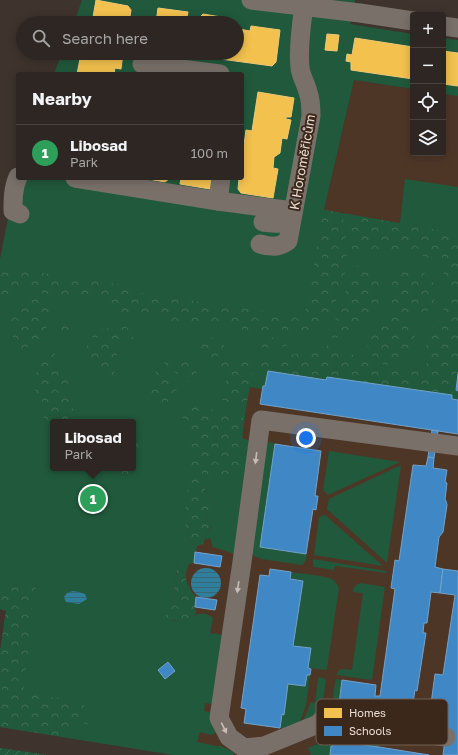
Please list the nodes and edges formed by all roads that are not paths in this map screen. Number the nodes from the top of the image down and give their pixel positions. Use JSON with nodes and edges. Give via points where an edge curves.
{"nodes":[{"id":1,"x":251,"y":0,"type":"edge"},
{"id":2,"x":304,"y":6,"type":"junction"},
{"id":3,"x":361,"y":6,"type":"edge"},
{"id":4,"x":410,"y":20,"type":"edge"},
{"id":5,"x":446,"y":26,"type":"edge"},
{"id":6,"x":458,"y":28,"type":"edge"},
{"id":7,"x":142,"y":64,"type":"dead end"},
{"id":8,"x":204,"y":72,"type":"edge"},
{"id":9,"x":17,"y":180,"type":"edge"},
{"id":10,"x":87,"y":180,"type":"edge"},
{"id":11,"x":221,"y":180,"type":"edge"},
{"id":12,"x":218,"y":201,"type":"junction"},
{"id":13,"x":20,"y":214,"type":"dead end"},
{"id":14,"x":293,"y":214,"type":"junction"},
{"id":15,"x":263,"y":222,"type":"dead end"},
{"id":16,"x":260,"y":244,"type":"dead end"},
{"id":17,"x":458,"y":446,"type":"edge"},
{"id":18,"x":316,"y":725,"type":"edge"},
{"id":19,"x":243,"y":751,"type":"edge"},
{"id":20,"x":268,"y":751,"type":"edge"}],
"edges":[{"from":1,"to":2,"type":"street"},
{"from":2,"to":3,"type":"street"},
{"from":2,"to":14,"type":"street","name":"K Horoměřicům","via":[[300,70],[309,93],[311,116]]},
{"from":3,"to":4,"type":"street"},
{"from":5,"to":6,"type":"street"},
{"from":7,"to":8,"type":"street"},
{"from":9,"to":13,"type":"street","via":[[13,194],[13,211]]},
{"from":10,"to":12,"type":"street"},
{"from":11,"to":12,"type":"street"},
{"from":12,"to":14,"type":"street"},
{"from":14,"to":15,"type":"street","via":[[282,223]]},
{"from":14,"to":16,"type":"street","name":"K Horoměřicům","via":[[288,241],[282,246]]},
{"from":17,"to":19,"type":"street","one_way":true,"via":[[261,420],[219,718],[229,738]]},
{"from":18,"to":20,"type":"street"},
{"from":19,"to":20,"type":"street"}]}
